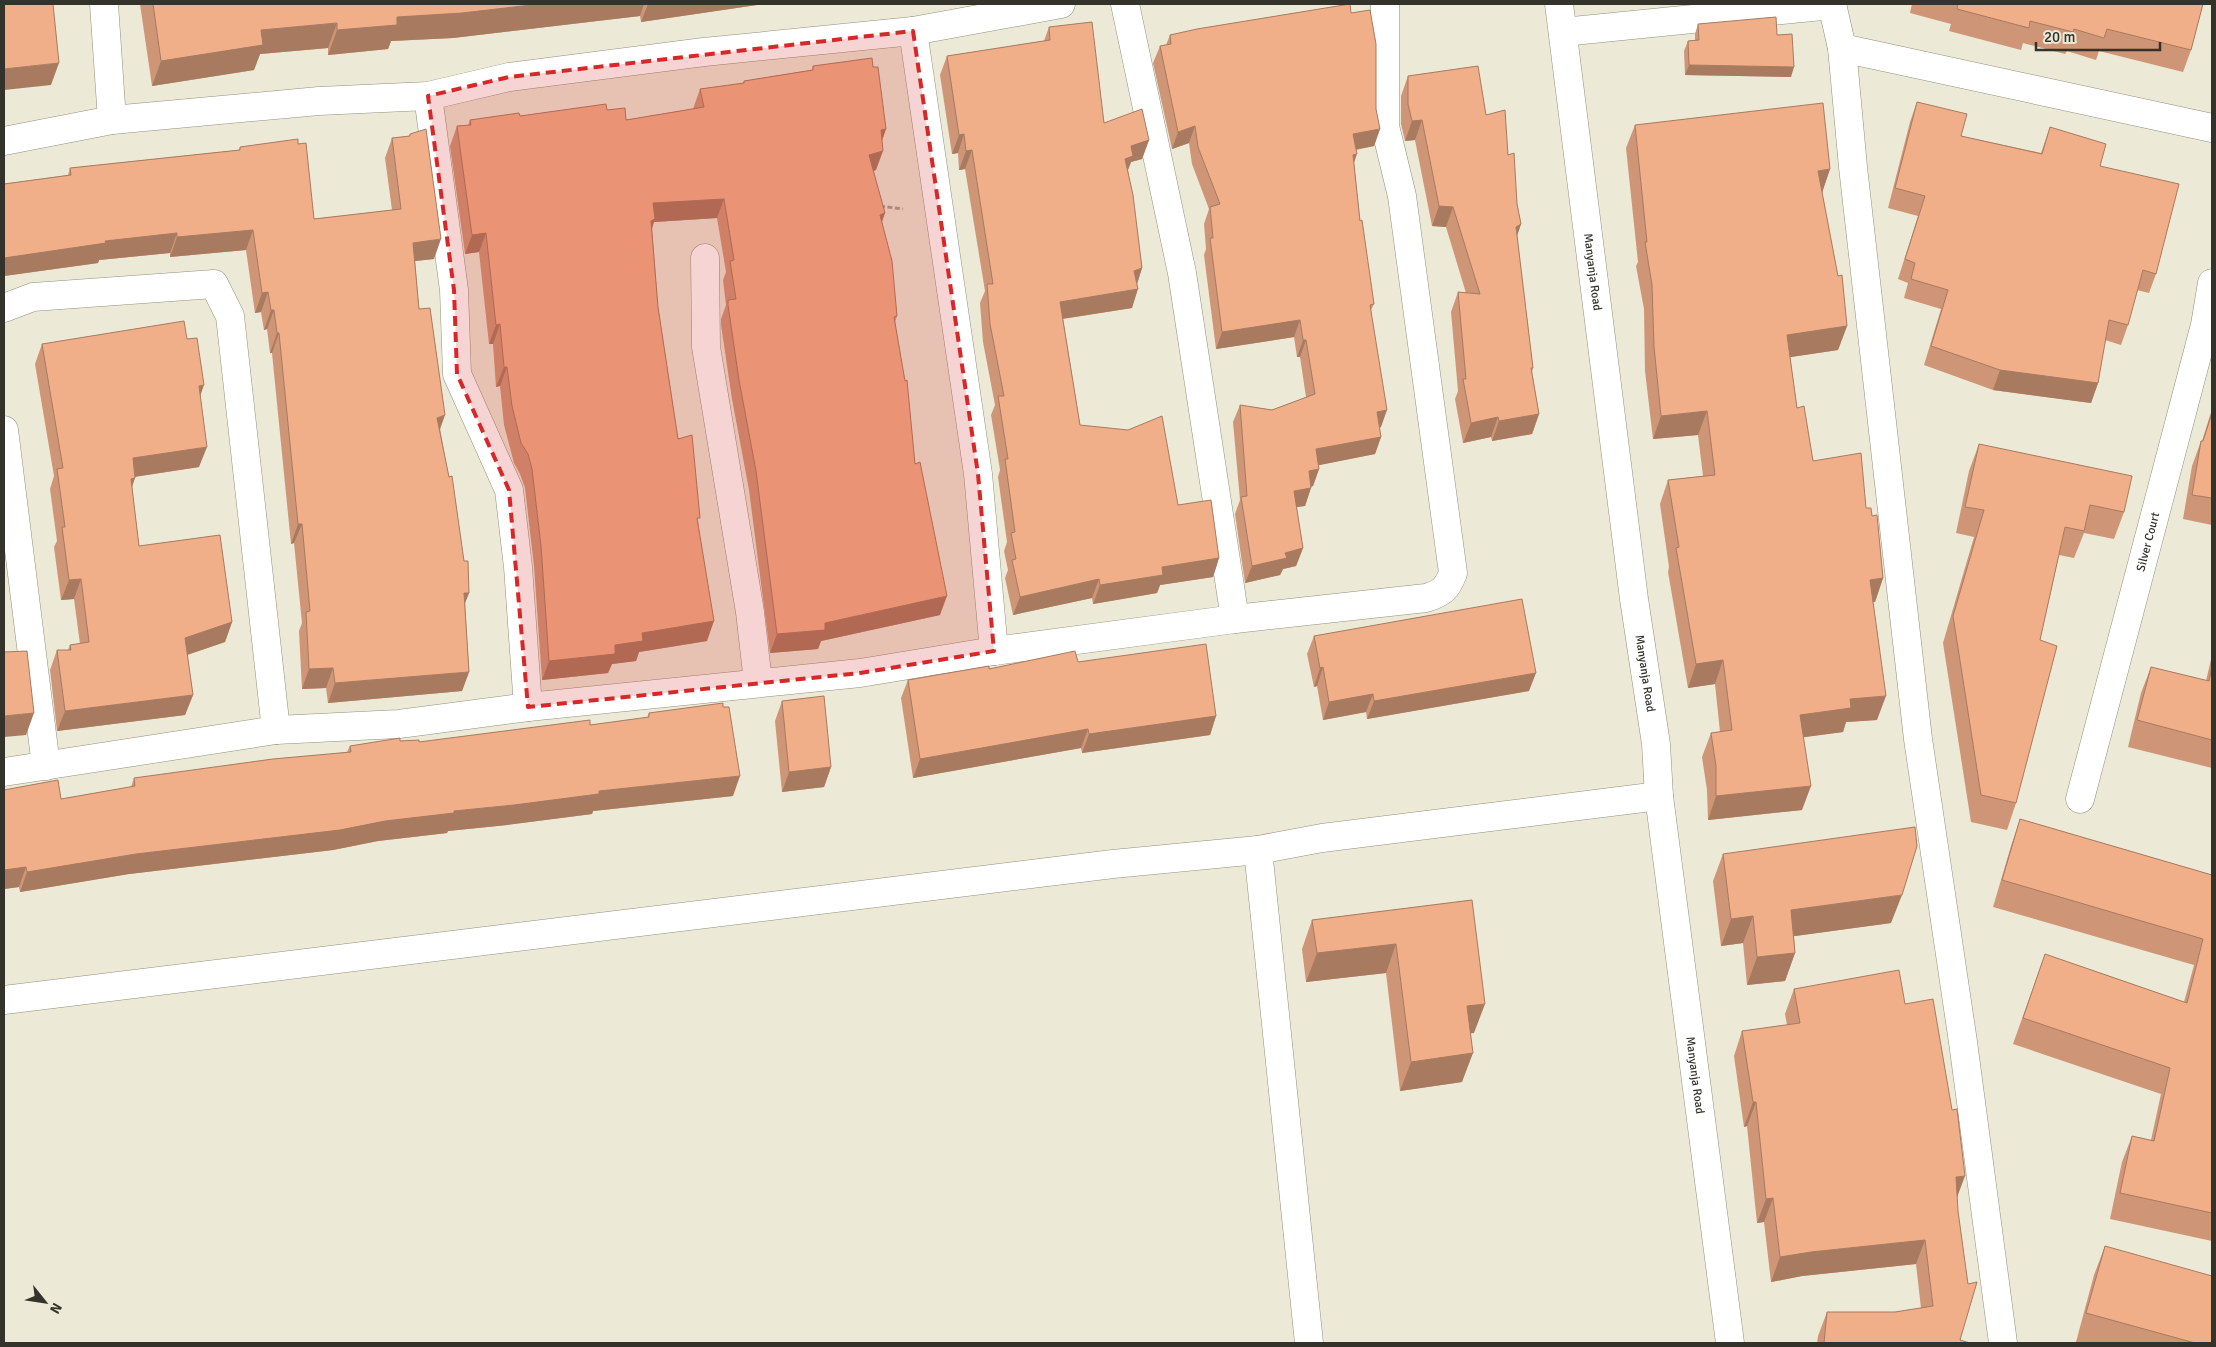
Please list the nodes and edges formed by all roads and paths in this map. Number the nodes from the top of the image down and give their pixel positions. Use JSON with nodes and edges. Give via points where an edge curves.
{"nodes":[{"id":1,"x":104,"y":4,"type":"edge"},
{"id":2,"x":1061,"y":4,"type":"edge"},
{"id":3,"x":1125,"y":4,"type":"edge"},
{"id":4,"x":1385,"y":4,"type":"edge"},
{"id":5,"x":1559,"y":4,"type":"edge"},
{"id":6,"x":1832,"y":4,"type":"edge"},
{"id":7,"x":989,"y":10,"type":"edge"},
{"id":8,"x":913,"y":31,"type":"junction"},
{"id":9,"x":1563,"y":32,"type":"junction"},
{"id":10,"x":1842,"y":48,"type":"junction"},
{"id":11,"x":428,"y":96,"type":"junction"},
{"id":12,"x":112,"y":120,"type":"junction"},
{"id":13,"x":2212,"y":128,"type":"edge"},
{"id":14,"x":4,"y":141,"type":"edge"},
{"id":15,"x":874,"y":208,"type":"edge"},
{"id":16,"x":940,"y":215,"type":"junction"},
{"id":17,"x":705,"y":258,"type":"dead end"},
{"id":18,"x":2212,"y":283,"type":"edge"},
{"id":19,"x":4,"y":308,"type":"edge"},
{"id":20,"x":4,"y":430,"type":"edge"},
{"id":21,"x":1235,"y":619,"type":"junction"},
{"id":22,"x":994,"y":651,"type":"junction"},
{"id":23,"x":758,"y":682,"type":"junction"},
{"id":24,"x":528,"y":707,"type":"junction"},
{"id":25,"x":276,"y":730,"type":"junction"},
{"id":26,"x":46,"y":766,"type":"junction"},
{"id":27,"x":4,"y":772,"type":"edge"},
{"id":28,"x":1659,"y":796,"type":"junction"},
{"id":29,"x":2080,"y":799,"type":"dead end"},
{"id":30,"x":1258,"y":850,"type":"junction"},
{"id":31,"x":4,"y":1000,"type":"edge"},
{"id":32,"x":1309,"y":1343,"type":"edge"},
{"id":33,"x":1730,"y":1343,"type":"edge"},
{"id":34,"x":2003,"y":1343,"type":"edge"}],
"edges":[{"from":1,"to":12,"type":"street"},
{"from":2,"to":7,"type":"street"},
{"from":3,"to":21,"type":"street","via":[[1182,274]]},
{"from":4,"to":21,"type":"street","via":[[1385,126],[1402,196],[1453,573],[1442,593],[1426,598]]},
{"from":5,"to":9,"type":"street","name":"Manyanja Road"},
{"from":6,"to":9,"type":"street"},
{"from":6,"to":10,"type":"street"},
{"from":7,"to":8,"type":"street"},
{"from":8,"to":11,"type":"street","via":[[704,52],[509,77]]},
{"from":8,"to":16,"type":"street"},
{"from":9,"to":28,"type":"street","name":"Manyanja Road","via":[[1634,599],[1656,744]]},
{"from":10,"to":13,"type":"street"},
{"from":10,"to":34,"type":"street","via":[[1917,729]]},
{"from":11,"to":12,"type":"street","via":[[320,101]]},
{"from":11,"to":24,"type":"street","via":[[454,290],[457,374],[508,490],[518,567]]},
{"from":12,"to":14,"type":"street"},
{"from":15,"to":16,"type":"path","via":[[882,205]]},
{"from":16,"to":22,"type":"street","via":[[978,474]]},
{"from":17,"to":23,"type":"street","via":[[706,346],[750,612]]},
{"from":18,"to":29,"type":"street","name":"Silver Court","via":[[2205,326]]},
{"from":19,"to":25,"type":"street","via":[[33,297],[214,284],[230,316]]},
{"from":20,"to":26,"type":"street"},
{"from":21,"to":22,"type":"street"},
{"from":22,"to":23,"type":"street","via":[[860,673]]},
{"from":23,"to":24,"type":"street"},
{"from":24,"to":25,"type":"street","via":[[399,724]]},
{"from":25,"to":26,"type":"street"},
{"from":26,"to":27,"type":"street"},
{"from":28,"to":30,"type":"street","via":[[1322,838]]},
{"from":28,"to":33,"type":"street","name":"Manyanja Road"},
{"from":30,"to":31,"type":"street","via":[[1104,865]]},
{"from":30,"to":32,"type":"street"}]}
